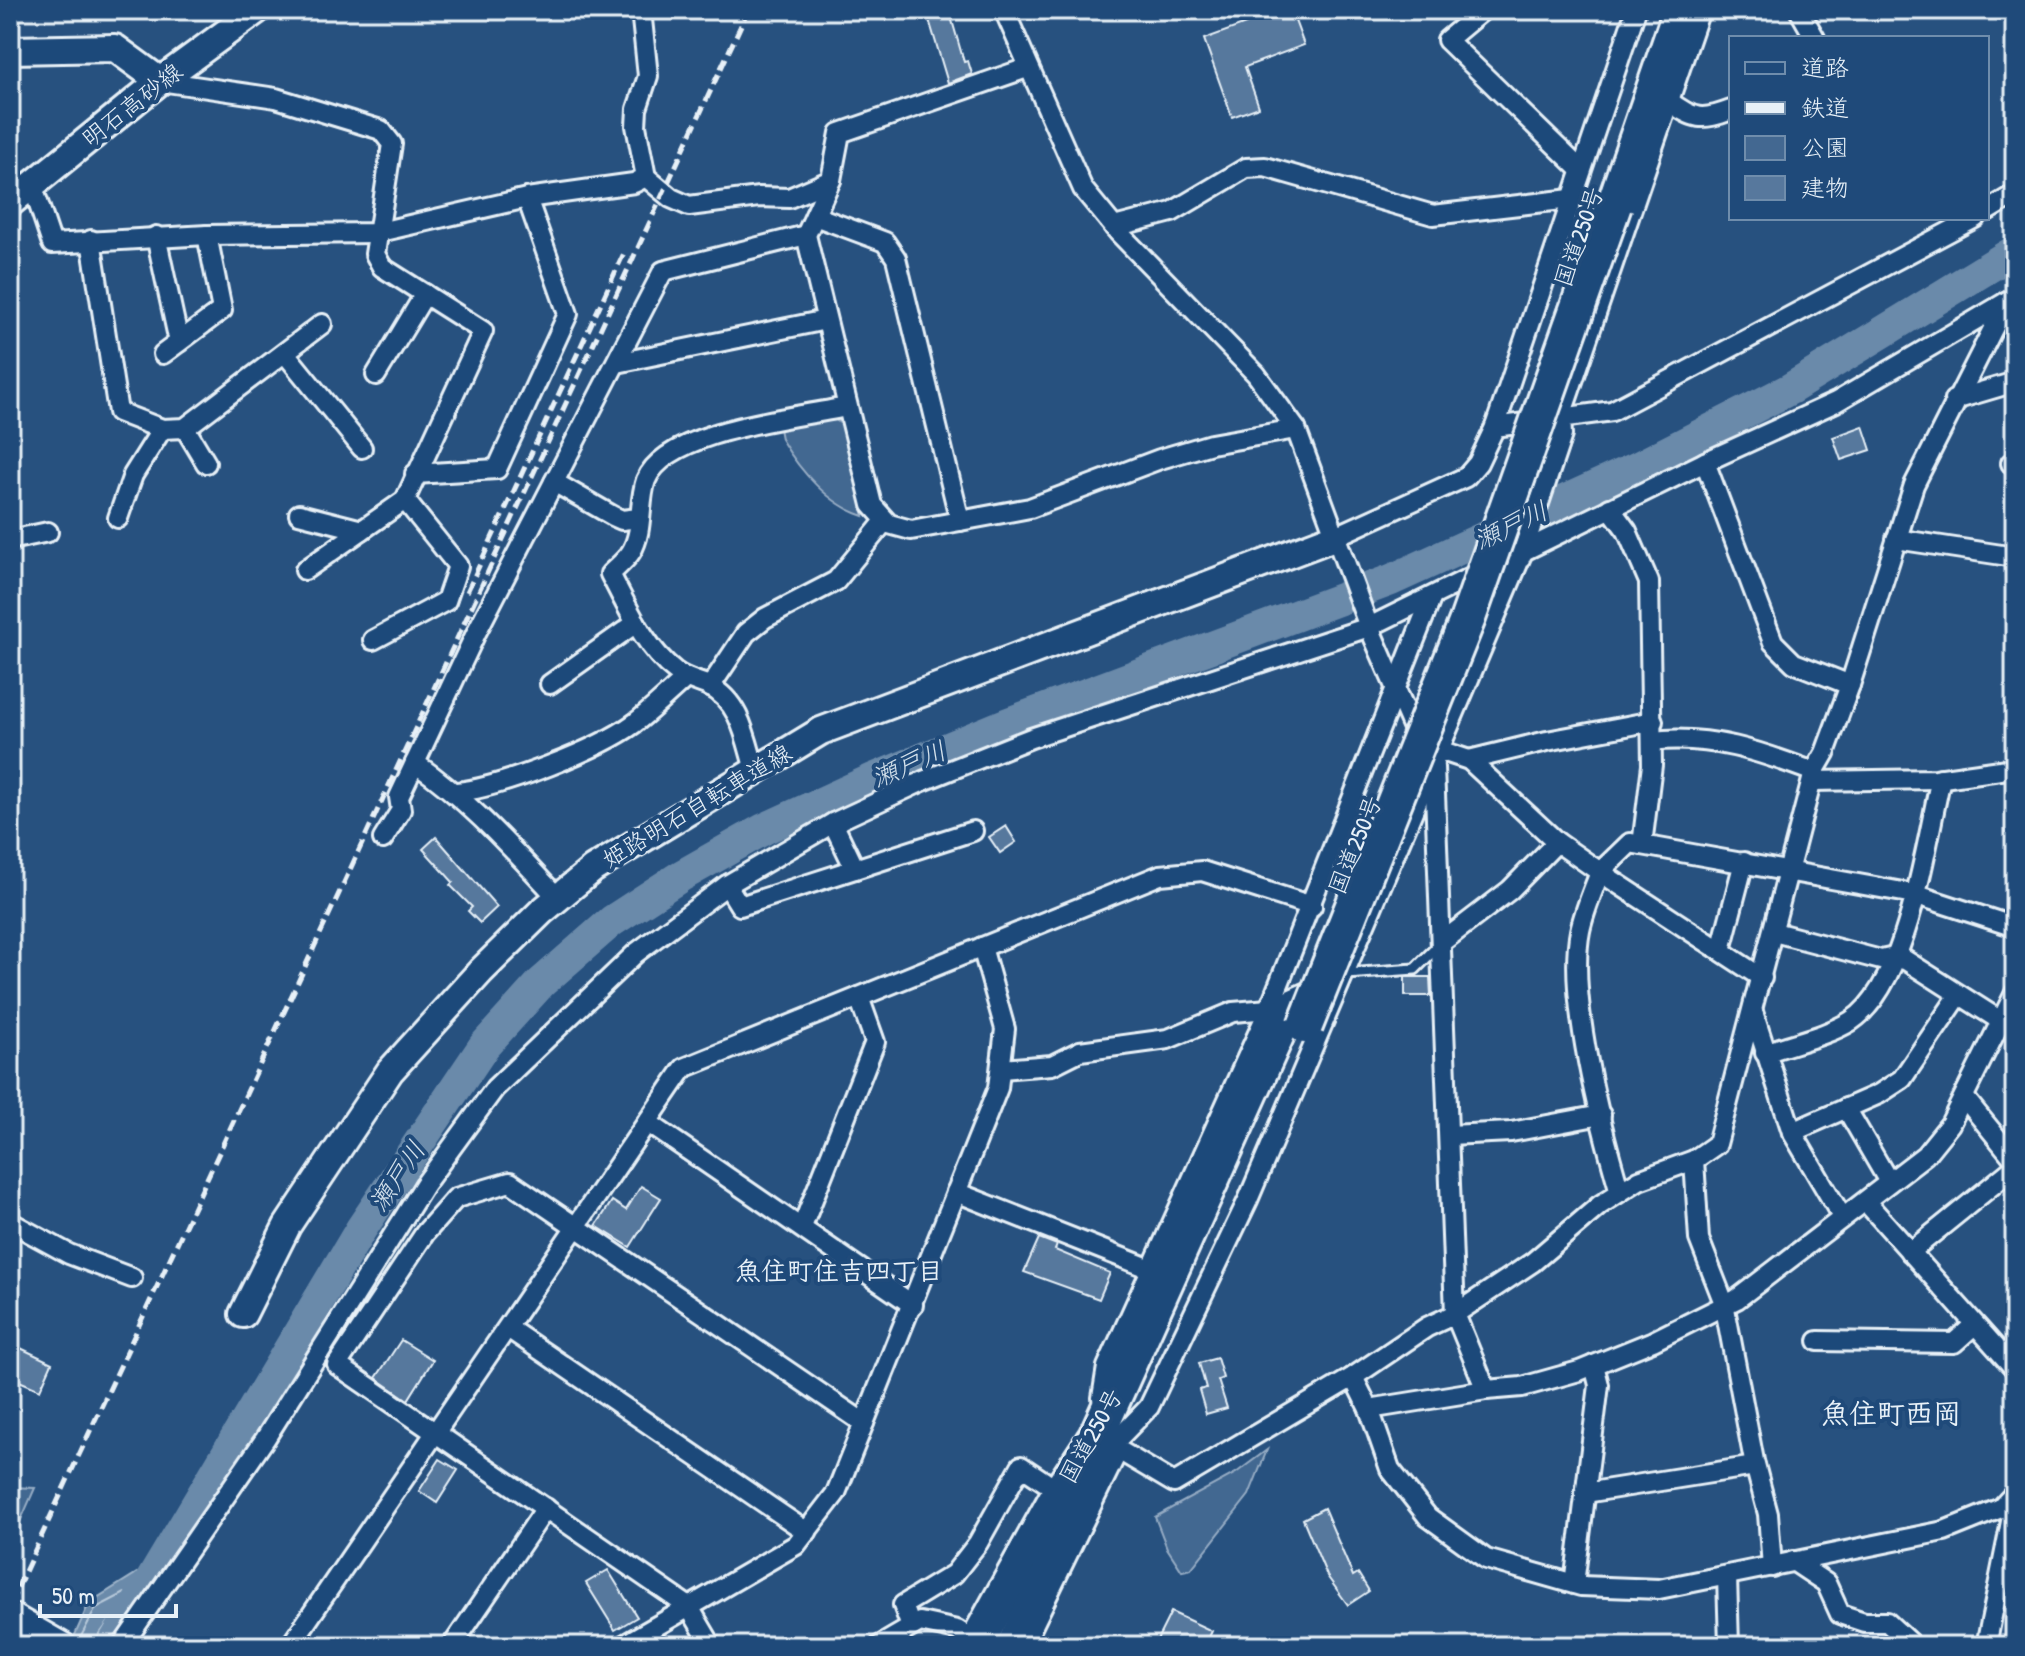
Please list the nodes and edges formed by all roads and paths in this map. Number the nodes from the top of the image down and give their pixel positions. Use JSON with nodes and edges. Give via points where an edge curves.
{"nodes":[{"id":1,"x":257,"y":10,"type":"edge"},
{"id":2,"x":641,"y":10,"type":"edge"},
{"id":3,"x":1004,"y":10,"type":"edge"},
{"id":4,"x":1483,"y":10,"type":"edge"},
{"id":5,"x":1636,"y":10,"type":"edge"},
{"id":6,"x":1657,"y":10,"type":"edge"},
{"id":7,"x":1681,"y":10,"type":"edge"},
{"id":8,"x":1700,"y":10,"type":"edge"},
{"id":9,"x":1799,"y":10,"type":"edge"},
{"id":10,"x":1814,"y":36,"type":"edge"},
{"id":11,"x":10,"y":50,"type":"edge"},
{"id":12,"x":1027,"y":68,"type":"junction"},
{"id":13,"x":160,"y":81,"type":"junction"},
{"id":14,"x":1669,"y":101,"type":"junction"},
{"id":15,"x":1729,"y":111,"type":"edge"},
{"id":16,"x":646,"y":177,"type":"junction"},
{"id":17,"x":831,"y":180,"type":"junction"},
{"id":18,"x":32,"y":184,"type":"junction"},
{"id":19,"x":1590,"y":193,"type":"junction"},
{"id":20,"x":2015,"y":194,"type":"edge"},
{"id":21,"x":527,"y":198,"type":"junction"},
{"id":22,"x":10,"y":203,"type":"edge"},
{"id":23,"x":1989,"y":210,"type":"edge"},
{"id":24,"x":815,"y":216,"type":"junction"},
{"id":25,"x":1971,"y":220,"type":"edge"},
{"id":26,"x":1114,"y":227,"type":"junction"},
{"id":27,"x":375,"y":233,"type":"junction"},
{"id":28,"x":207,"y":235,"type":"junction"},
{"id":29,"x":806,"y":235,"type":"junction"},
{"id":30,"x":156,"y":236,"type":"junction"},
{"id":31,"x":91,"y":240,"type":"junction"},
{"id":32,"x":425,"y":294,"type":"junction"},
{"id":33,"x":2011,"y":299,"type":"edge"},
{"id":34,"x":826,"y":320,"type":"junction"},
{"id":35,"x":322,"y":324,"type":"dead end"},
{"id":36,"x":179,"y":342,"type":"junction"},
{"id":37,"x":285,"y":353,"type":"junction"},
{"id":38,"x":163,"y":354,"type":"dead end"},
{"id":39,"x":617,"y":363,"type":"junction"},
{"id":40,"x":376,"y":375,"type":"dead end"},
{"id":41,"x":2015,"y":382,"type":"edge"},
{"id":42,"x":1954,"y":400,"type":"junction"},
{"id":43,"x":846,"y":407,"type":"junction"},
{"id":44,"x":1561,"y":416,"type":"junction"},
{"id":45,"x":1495,"y":427,"type":"junction"},
{"id":46,"x":185,"y":428,"type":"junction"},
{"id":47,"x":162,"y":429,"type":"junction"},
{"id":48,"x":1296,"y":429,"type":"junction"},
{"id":49,"x":362,"y":448,"type":"dead end"},
{"id":50,"x":1705,"y":462,"type":"junction"},
{"id":51,"x":206,"y":463,"type":"dead end"},
{"id":52,"x":415,"y":474,"type":"junction"},
{"id":53,"x":554,"y":482,"type":"junction"},
{"id":54,"x":405,"y":500,"type":"junction"},
{"id":55,"x":1610,"y":508,"type":"junction"},
{"id":56,"x":299,"y":514,"type":"dead end"},
{"id":57,"x":118,"y":518,"type":"dead end"},
{"id":58,"x":639,"y":518,"type":"junction"},
{"id":59,"x":885,"y":521,"type":"junction"},
{"id":60,"x":960,"y":521,"type":"junction"},
{"id":61,"x":362,"y":530,"type":"junction"},
{"id":62,"x":48,"y":532,"type":"dead end"},
{"id":63,"x":1896,"y":539,"type":"junction"},
{"id":64,"x":10,"y":540,"type":"edge"},
{"id":65,"x":1336,"y":541,"type":"junction"},
{"id":66,"x":1522,"y":554,"type":"junction"},
{"id":67,"x":2015,"y":557,"type":"edge"},
{"id":68,"x":305,"y":570,"type":"dead end"},
{"id":69,"x":1431,"y":599,"type":"junction"},
{"id":70,"x":636,"y":623,"type":"junction"},
{"id":71,"x":1369,"y":627,"type":"junction"},
{"id":72,"x":373,"y":640,"type":"dead end"},
{"id":73,"x":686,"y":678,"type":"junction"},
{"id":74,"x":550,"y":684,"type":"dead end"},
{"id":75,"x":1850,"y":685,"type":"junction"},
{"id":76,"x":710,"y":687,"type":"junction"},
{"id":77,"x":1397,"y":692,"type":"junction"},
{"id":78,"x":1653,"y":721,"type":"junction"},
{"id":79,"x":1652,"y":741,"type":"junction"},
{"id":80,"x":1437,"y":758,"type":"junction"},
{"id":81,"x":1469,"y":760,"type":"junction"},
{"id":82,"x":415,"y":763,"type":"junction"},
{"id":83,"x":2015,"y":768,"type":"edge"},
{"id":84,"x":755,"y":770,"type":"junction"},
{"id":85,"x":1813,"y":776,"type":"junction"},
{"id":86,"x":1941,"y":778,"type":"junction"},
{"id":87,"x":457,"y":792,"type":"junction"},
{"id":88,"x":833,"y":823,"type":"junction"},
{"id":89,"x":973,"y":831,"type":"dead end"},
{"id":90,"x":383,"y":839,"type":"dead end"},
{"id":91,"x":1557,"y":842,"type":"junction"},
{"id":92,"x":1642,"y":845,"type":"junction"},
{"id":93,"x":1744,"y":862,"type":"junction"},
{"id":94,"x":855,"y":869,"type":"junction"},
{"id":95,"x":1791,"y":870,"type":"junction"},
{"id":96,"x":1600,"y":872,"type":"junction"},
{"id":97,"x":727,"y":885,"type":"junction"},
{"id":98,"x":1914,"y":894,"type":"junction"},
{"id":99,"x":558,"y":898,"type":"junction"},
{"id":100,"x":1312,"y":906,"type":"junction"},
{"id":101,"x":2015,"y":927,"type":"edge"},
{"id":102,"x":1774,"y":932,"type":"junction"},
{"id":103,"x":1442,"y":942,"type":"junction"},
{"id":104,"x":982,"y":947,"type":"junction"},
{"id":105,"x":1721,"y":950,"type":"junction"},
{"id":106,"x":1899,"y":956,"type":"junction"},
{"id":107,"x":1347,"y":974,"type":"junction"},
{"id":108,"x":1762,"y":978,"type":"junction"},
{"id":109,"x":2015,"y":993,"type":"edge"},
{"id":110,"x":1959,"y":995,"type":"junction"},
{"id":111,"x":859,"y":997,"type":"junction"},
{"id":112,"x":1753,"y":1012,"type":"junction"},
{"id":113,"x":1287,"y":1017,"type":"junction"},
{"id":114,"x":2001,"y":1021,"type":"junction"},
{"id":115,"x":1765,"y":1053,"type":"junction"},
{"id":116,"x":1001,"y":1069,"type":"junction"},
{"id":117,"x":1964,"y":1097,"type":"junction"},
{"id":118,"x":1846,"y":1108,"type":"junction"},
{"id":119,"x":1601,"y":1115,"type":"junction"},
{"id":120,"x":647,"y":1122,"type":"junction"},
{"id":121,"x":1792,"y":1132,"type":"junction"},
{"id":122,"x":1449,"y":1135,"type":"junction"},
{"id":123,"x":1694,"y":1160,"type":"junction"},
{"id":124,"x":2015,"y":1160,"type":"edge"},
{"id":125,"x":2015,"y":1167,"type":"edge"},
{"id":126,"x":1889,"y":1182,"type":"junction"},
{"id":127,"x":425,"y":1184,"type":"junction"},
{"id":128,"x":956,"y":1192,"type":"junction"},
{"id":129,"x":1620,"y":1192,"type":"junction"},
{"id":130,"x":456,"y":1198,"type":"junction"},
{"id":131,"x":1866,"y":1202,"type":"junction"},
{"id":132,"x":1842,"y":1217,"type":"junction"},
{"id":133,"x":10,"y":1222,"type":"edge"},
{"id":134,"x":802,"y":1227,"type":"junction"},
{"id":135,"x":578,"y":1228,"type":"junction"},
{"id":136,"x":1910,"y":1252,"type":"junction"},
{"id":137,"x":1151,"y":1269,"type":"junction"},
{"id":138,"x":132,"y":1278,"type":"dead end"},
{"id":139,"x":1724,"y":1303,"type":"junction"},
{"id":140,"x":913,"y":1305,"type":"junction"},
{"id":141,"x":243,"y":1314,"type":"dead end"},
{"id":142,"x":1455,"y":1314,"type":"junction"},
{"id":143,"x":1974,"y":1325,"type":"junction"},
{"id":144,"x":508,"y":1328,"type":"junction"},
{"id":145,"x":1818,"y":1341,"type":"dead end"},
{"id":146,"x":1594,"y":1365,"type":"junction"},
{"id":147,"x":2015,"y":1369,"type":"edge"},
{"id":148,"x":1353,"y":1377,"type":"junction"},
{"id":149,"x":1486,"y":1390,"type":"junction"},
{"id":150,"x":1369,"y":1409,"type":"junction"},
{"id":151,"x":864,"y":1423,"type":"junction"},
{"id":152,"x":436,"y":1431,"type":"junction"},
{"id":153,"x":1104,"y":1441,"type":"junction"},
{"id":154,"x":1755,"y":1466,"type":"junction"},
{"id":155,"x":1060,"y":1492,"type":"junction"},
{"id":156,"x":1585,"y":1493,"type":"junction"},
{"id":157,"x":2015,"y":1493,"type":"edge"},
{"id":158,"x":2015,"y":1502,"type":"edge"},
{"id":159,"x":546,"y":1508,"type":"junction"},
{"id":160,"x":807,"y":1532,"type":"junction"},
{"id":161,"x":1793,"y":1561,"type":"junction"},
{"id":162,"x":1772,"y":1567,"type":"junction"},
{"id":163,"x":1727,"y":1576,"type":"junction"},
{"id":164,"x":1574,"y":1584,"type":"junction"},
{"id":165,"x":689,"y":1607,"type":"junction"},
{"id":166,"x":15,"y":1619,"type":"edge"},
{"id":167,"x":911,"y":1627,"type":"junction"},
{"id":168,"x":978,"y":1645,"type":"edge"},
{"id":169,"x":62,"y":1646,"type":"edge"},
{"id":170,"x":122,"y":1646,"type":"edge"},
{"id":171,"x":290,"y":1646,"type":"edge"},
{"id":172,"x":452,"y":1646,"type":"edge"},
{"id":173,"x":622,"y":1646,"type":"edge"},
{"id":174,"x":712,"y":1646,"type":"edge"},
{"id":175,"x":879,"y":1646,"type":"edge"},
{"id":176,"x":1014,"y":1646,"type":"edge"},
{"id":177,"x":1729,"y":1646,"type":"edge"},
{"id":178,"x":1913,"y":1646,"type":"edge"},
{"id":179,"x":1986,"y":1646,"type":"edge"}],
"edges":[{"from":1,"to":13,"type":"main road","name":"明石高砂線"},
{"from":2,"to":16,"type":"street","via":[[648,76],[636,126]]},
{"from":3,"to":12,"type":"street"},
{"from":4,"to":19,"type":"street","via":[[1447,40]]},
{"from":5,"to":19,"type":"street"},
{"from":6,"to":19,"type":"highway","name":"国道250号"},
{"from":7,"to":19,"type":"highway","name":"国道250号"},
{"from":8,"to":14,"type":"street"},
{"from":9,"to":10,"type":"street"},
{"from":11,"to":13,"type":"main road","via":[[115,48]]},
{"from":12,"to":17,"type":"street","via":[[840,133]]},
{"from":12,"to":26,"type":"street","via":[[1083,189]]},
{"from":13,"to":18,"type":"main road","name":"明石高砂線"},
{"from":13,"to":27,"type":"street","via":[[276,98],[381,130],[392,144]]},
{"from":14,"to":15,"type":"street","via":[[1706,119]]},
{"from":14,"to":44,"type":"street"},
{"from":16,"to":17,"type":"street","via":[[689,206],[789,198]]},
{"from":16,"to":21,"type":"street"},
{"from":17,"to":24,"type":"street"},
{"from":18,"to":22,"type":"main road","name":"明石高砂線"},
{"from":18,"to":31,"type":"street","via":[[52,244]]},
{"from":19,"to":26,"type":"street","via":[[1433,215],[1265,167],[1246,168],[1172,212]]},
{"from":19,"to":45,"type":"street"},
{"from":19,"to":113,"type":"highway","name":"国道250号","via":[[1446,611]]},
{"from":20,"to":23,"type":"street"},
{"from":21,"to":27,"type":"street"},
{"from":21,"to":52,"type":"street","via":[[568,314],[497,469]]},
{"from":24,"to":29,"type":"street"},
{"from":24,"to":60,"type":"street","via":[[885,242],[896,258]]},
{"from":25,"to":44,"type":"street","via":[[1612,411]]},
{"from":26,"to":48,"type":"street","via":[[1256,374]]},
{"from":27,"to":28,"type":"street"},
{"from":27,"to":32,"type":"street","via":[[375,254],[382,267]]},
{"from":28,"to":30,"type":"street"},
{"from":28,"to":36,"type":"street","via":[[222,310]]},
{"from":29,"to":34,"type":"street"},
{"from":29,"to":39,"type":"street","via":[[663,271]]},
{"from":30,"to":31,"type":"street"},
{"from":30,"to":36,"type":"street"},
{"from":31,"to":47,"type":"street","via":[[118,412]]},
{"from":32,"to":40,"type":"street"},
{"from":32,"to":52,"type":"street","via":[[483,331]]},
{"from":33,"to":42,"type":"street"},
{"from":33,"to":50,"type":"street","via":[[1836,402]]},
{"from":34,"to":39,"type":"street"},
{"from":34,"to":43,"type":"street"},
{"from":35,"to":37,"type":"street"},
{"from":36,"to":38,"type":"street"},
{"from":37,"to":46,"type":"street"},
{"from":37,"to":49,"type":"street"},
{"from":39,"to":53,"type":"street"},
{"from":41,"to":42,"type":"street"},
{"from":42,"to":63,"type":"street","via":[[1914,485]]},
{"from":43,"to":58,"type":"street","via":[[693,439],[664,455],[650,472]]},
{"from":43,"to":59,"type":"street","via":[[872,505]]},
{"from":44,"to":45,"type":"street"},
{"from":44,"to":66,"type":"street","via":[[1562,435]]},
{"from":45,"to":65,"type":"street","via":[[1466,477]]},
{"from":46,"to":47,"type":"street"},
{"from":46,"to":51,"type":"street"},
{"from":47,"to":57,"type":"street","via":[[133,475]]},
{"from":48,"to":60,"type":"street","via":[[1211,444],[1030,508]]},
{"from":48,"to":65,"type":"street"},
{"from":50,"to":55,"type":"street"},
{"from":50,"to":75,"type":"street","via":[[1773,642],[1794,663]]},
{"from":52,"to":54,"type":"street"},
{"from":53,"to":58,"type":"street","via":[[622,520]]},
{"from":53,"to":82,"type":"street"},
{"from":54,"to":61,"type":"street"},
{"from":54,"to":72,"type":"street","via":[[458,566],[446,601]]},
{"from":55,"to":66,"type":"street"},
{"from":55,"to":78,"type":"street","via":[[1627,531],[1649,582]]},
{"from":56,"to":61,"type":"street"},
{"from":58,"to":70,"type":"street","via":[[631,552],[610,574]]},
{"from":59,"to":60,"type":"street","via":[[911,530]]},
{"from":59,"to":76,"type":"street","via":[[836,581],[746,633]]},
{"from":61,"to":68,"type":"street"},
{"from":62,"to":64,"type":"street"},
{"from":63,"to":67,"type":"street"},
{"from":63,"to":75,"type":"street"},
{"from":65,"to":71,"type":"street"},
{"from":65,"to":84,"type":"main road","name":"姫路明石自転車道線","via":[[821,731]]},
{"from":66,"to":69,"type":"street"},
{"from":66,"to":80,"type":"street"},
{"from":69,"to":71,"type":"street"},
{"from":69,"to":77,"type":"street"},
{"from":70,"to":73,"type":"street","via":[[663,659]]},
{"from":70,"to":74,"type":"street"},
{"from":71,"to":77,"type":"street"},
{"from":71,"to":88,"type":"street","via":[[1031,738]]},
{"from":73,"to":76,"type":"street"},
{"from":73,"to":87,"type":"street","via":[[621,731],[544,765]]},
{"from":75,"to":85,"type":"street"},
{"from":76,"to":84,"type":"street","via":[[742,723]]},
{"from":77,"to":80,"type":"street","via":[[1426,758]]},
{"from":77,"to":100,"type":"street"},
{"from":78,"to":79,"type":"street"},
{"from":78,"to":81,"type":"street"},
{"from":79,"to":85,"type":"street","via":[[1732,743]]},
{"from":79,"to":92,"type":"street"},
{"from":80,"to":81,"type":"street"},
{"from":80,"to":103,"type":"street"},
{"from":80,"to":107,"type":"street"},
{"from":81,"to":91,"type":"street"},
{"from":82,"to":87,"type":"street"},
{"from":82,"to":90,"type":"street","via":[[399,797],[401,810]]},
{"from":83,"to":86,"type":"street"},
{"from":84,"to":99,"type":"main road","name":"姫路明石自転車道線","via":[[593,869]]},
{"from":85,"to":86,"type":"street"},
{"from":85,"to":95,"type":"street"},
{"from":86,"to":98,"type":"street"},
{"from":87,"to":99,"type":"street"},
{"from":88,"to":94,"type":"street"},
{"from":88,"to":97,"type":"street"},
{"from":89,"to":94,"type":"street"},
{"from":91,"to":96,"type":"street"},
{"from":91,"to":103,"type":"street","via":[[1510,890]]},
{"from":92,"to":93,"type":"street"},
{"from":92,"to":96,"type":"street","via":[[1630,843]]},
{"from":93,"to":95,"type":"street"},
{"from":93,"to":105,"type":"street"},
{"from":94,"to":97,"type":"street","via":[[740,906]]},
{"from":95,"to":98,"type":"street"},
{"from":95,"to":102,"type":"street"},
{"from":96,"to":105,"type":"street"},
{"from":96,"to":119,"type":"street","via":[[1580,931],[1576,979]]},
{"from":97,"to":127,"type":"street","via":[[636,953],[495,1088]]},
{"from":98,"to":101,"type":"street"},
{"from":98,"to":106,"type":"street"},
{"from":99,"to":141,"type":"main road","name":"姫路明石自転車道線","via":[[481,971],[390,1071],[287,1226]]},
{"from":100,"to":104,"type":"street","via":[[1202,871],[1160,875]]},
{"from":100,"to":113,"type":"street"},
{"from":102,"to":106,"type":"street","via":[[1881,960]]},
{"from":102,"to":108,"type":"street"},
{"from":103,"to":107,"type":"lane","via":[[1415,969]]},
{"from":103,"to":122,"type":"street"},
{"from":104,"to":111,"type":"street"},
{"from":104,"to":116,"type":"street","via":[[1005,1029]]},
{"from":105,"to":108,"type":"street"},
{"from":106,"to":110,"type":"street"},
{"from":106,"to":115,"type":"street","via":[[1850,1021]]},
{"from":107,"to":113,"type":"street"},
{"from":107,"to":153,"type":"street","via":[[1149,1407]]},
{"from":108,"to":112,"type":"street"},
{"from":109,"to":114,"type":"street"},
{"from":110,"to":114,"type":"street"},
{"from":110,"to":118,"type":"street","via":[[1902,1079]]},
{"from":111,"to":120,"type":"street","via":[[684,1068]]},
{"from":111,"to":134,"type":"street","via":[[875,1042]]},
{"from":112,"to":115,"type":"street"},
{"from":112,"to":123,"type":"street","via":[[1717,1144]]},
{"from":113,"to":116,"type":"street","via":[[1233,1012],[1168,1039],[1080,1051],[1052,1065]]},
{"from":113,"to":137,"type":"street"},
{"from":113,"to":153,"type":"highway","name":"国道250号"},
{"from":114,"to":117,"type":"street"},
{"from":115,"to":121,"type":"street"},
{"from":116,"to":128,"type":"street"},
{"from":117,"to":124,"type":"street"},
{"from":117,"to":126,"type":"street","via":[[1925,1155]]},
{"from":118,"to":121,"type":"street"},
{"from":118,"to":126,"type":"street"},
{"from":119,"to":122,"type":"street","via":[[1511,1132]]},
{"from":119,"to":129,"type":"street"},
{"from":120,"to":134,"type":"street"},
{"from":120,"to":135,"type":"street"},
{"from":121,"to":132,"type":"street"},
{"from":122,"to":142,"type":"street"},
{"from":123,"to":129,"type":"street"},
{"from":123,"to":139,"type":"street","via":[[1699,1239]]},
{"from":125,"to":136,"type":"street"},
{"from":126,"to":131,"type":"street"},
{"from":127,"to":130,"type":"street"},
{"from":127,"to":170,"type":"street","via":[[265,1439]]},
{"from":128,"to":137,"type":"street"},
{"from":128,"to":140,"type":"street"},
{"from":129,"to":142,"type":"street","via":[[1533,1262]]},
{"from":130,"to":135,"type":"street","via":[[510,1182]]},
{"from":130,"to":152,"type":"street","via":[[425,1233],[337,1365]]},
{"from":131,"to":132,"type":"street"},
{"from":131,"to":136,"type":"street"},
{"from":132,"to":139,"type":"street","via":[[1737,1299]]},
{"from":133,"to":138,"type":"street","via":[[69,1254]]},
{"from":134,"to":140,"type":"street"},
{"from":135,"to":144,"type":"street"},
{"from":135,"to":151,"type":"street"},
{"from":136,"to":143,"type":"street"},
{"from":137,"to":153,"type":"street","via":[[1107,1367]]},
{"from":139,"to":146,"type":"street"},
{"from":139,"to":154,"type":"street"},
{"from":140,"to":151,"type":"street"},
{"from":142,"to":148,"type":"street"},
{"from":142,"to":149,"type":"street"},
{"from":143,"to":145,"type":"street","via":[[1954,1343]]},
{"from":143,"to":147,"type":"street"},
{"from":144,"to":152,"type":"street"},
{"from":144,"to":160,"type":"street"},
{"from":146,"to":149,"type":"street","via":[[1522,1387]]},
{"from":146,"to":156,"type":"street","via":[[1599,1385]]},
{"from":148,"to":150,"type":"street"},
{"from":148,"to":153,"type":"street","via":[[1174,1483]]},
{"from":149,"to":150,"type":"street"},
{"from":150,"to":164,"type":"street","via":[[1390,1469],[1428,1517],[1486,1559]]},
{"from":151,"to":160,"type":"street","via":[[836,1493]]},
{"from":152,"to":159,"type":"street"},
{"from":152,"to":171,"type":"street"},
{"from":153,"to":155,"type":"highway","name":"国道250号"},
{"from":153,"to":176,"type":"highway","name":"国道250号"},
{"from":154,"to":156,"type":"street"},
{"from":154,"to":162,"type":"street","via":[[1768,1514]]},
{"from":155,"to":167,"type":"street","via":[[1021,1466],[978,1543],[954,1574],[903,1605]]},
{"from":155,"to":168,"type":"highway","name":"国道250号"},
{"from":156,"to":164,"type":"street"},
{"from":157,"to":161,"type":"street","via":[[2001,1508],[1944,1531]]},
{"from":158,"to":179,"type":"street"},
{"from":159,"to":165,"type":"street"},
{"from":159,"to":172,"type":"street"},
{"from":160,"to":165,"type":"street","via":[[796,1545]]},
{"from":161,"to":162,"type":"street"},
{"from":161,"to":178,"type":"street","via":[[1826,1583],[1840,1614],[1887,1622]]},
{"from":162,"to":163,"type":"street"},
{"from":163,"to":164,"type":"street","via":[[1659,1589]]},
{"from":163,"to":177,"type":"street"},
{"from":165,"to":173,"type":"street"},
{"from":165,"to":174,"type":"street"},
{"from":166,"to":169,"type":"main road"},
{"from":167,"to":168,"type":"street","via":[[920,1622],[957,1630]]},
{"from":167,"to":175,"type":"street"}]}
